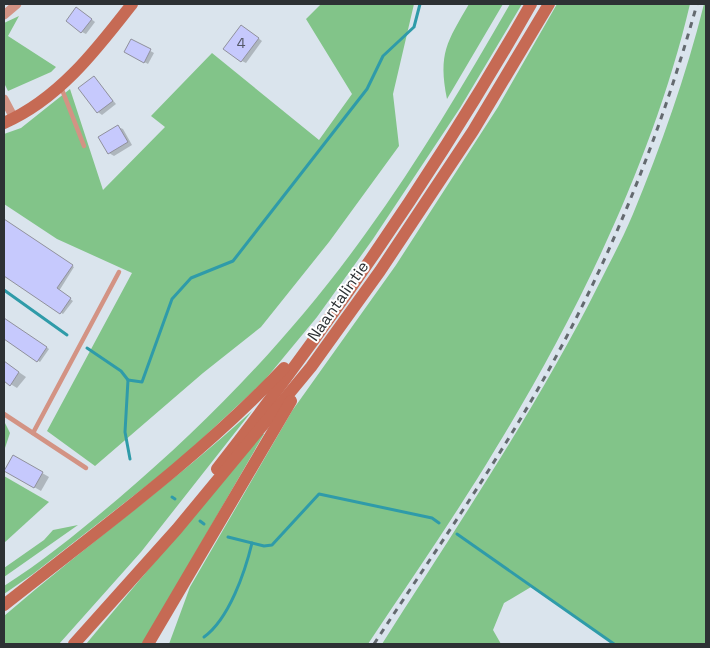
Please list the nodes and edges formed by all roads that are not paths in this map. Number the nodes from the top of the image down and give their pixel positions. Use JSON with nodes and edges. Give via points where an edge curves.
{"nodes":[{"id":1,"x":17,"y":4,"type":"edge"},
{"id":2,"x":132,"y":4,"type":"edge"},
{"id":3,"x":531,"y":4,"type":"edge"},
{"id":4,"x":549,"y":4,"type":"edge"},
{"id":5,"x":4,"y":15,"type":"edge"},
{"id":6,"x":60,"y":86,"type":"junction"},
{"id":7,"x":4,"y":98,"type":"edge"},
{"id":8,"x":9,"y":120,"type":"edge"},
{"id":9,"x":84,"y":146,"type":"dead end"},
{"id":10,"x":119,"y":272,"type":"dead end"},
{"id":11,"x":320,"y":330,"type":"junction"},
{"id":12,"x":311,"y":367,"type":"junction"},
{"id":13,"x":4,"y":414,"type":"edge"},
{"id":14,"x":34,"y":433,"type":"junction"},
{"id":15,"x":86,"y":468,"type":"dead end"},
{"id":16,"x":120,"y":592,"type":"junction"},
{"id":17,"x":4,"y":605,"type":"edge"},
{"id":18,"x":74,"y":644,"type":"edge"},
{"id":19,"x":148,"y":644,"type":"edge"}],
"edges":[{"from":1,"to":5,"type":"street"},
{"from":2,"to":6,"type":"main road"},
{"from":3,"to":11,"type":"main road","name":"Naantalintie","via":[[460,124]]},
{"from":4,"to":12,"type":"main road","name":"Naantalintie","via":[[447,171]]},
{"from":6,"to":8,"type":"main road","via":[[31,109]]},
{"from":6,"to":9,"type":"lane"},
{"from":7,"to":8,"type":"street"},
{"from":10,"to":14,"type":"lane"},
{"from":11,"to":16,"type":"main road","name":"Naantalintie"},
{"from":11,"to":17,"type":"main road","via":[[218,434]]},
{"from":12,"to":16,"type":"main road","name":"Naantalintie","via":[[177,529]]},
{"from":12,"to":19,"type":"main road"},
{"from":13,"to":14,"type":"lane"},
{"from":14,"to":15,"type":"lane"},
{"from":16,"to":18,"type":"main road","name":"Naantalintie"}]}
